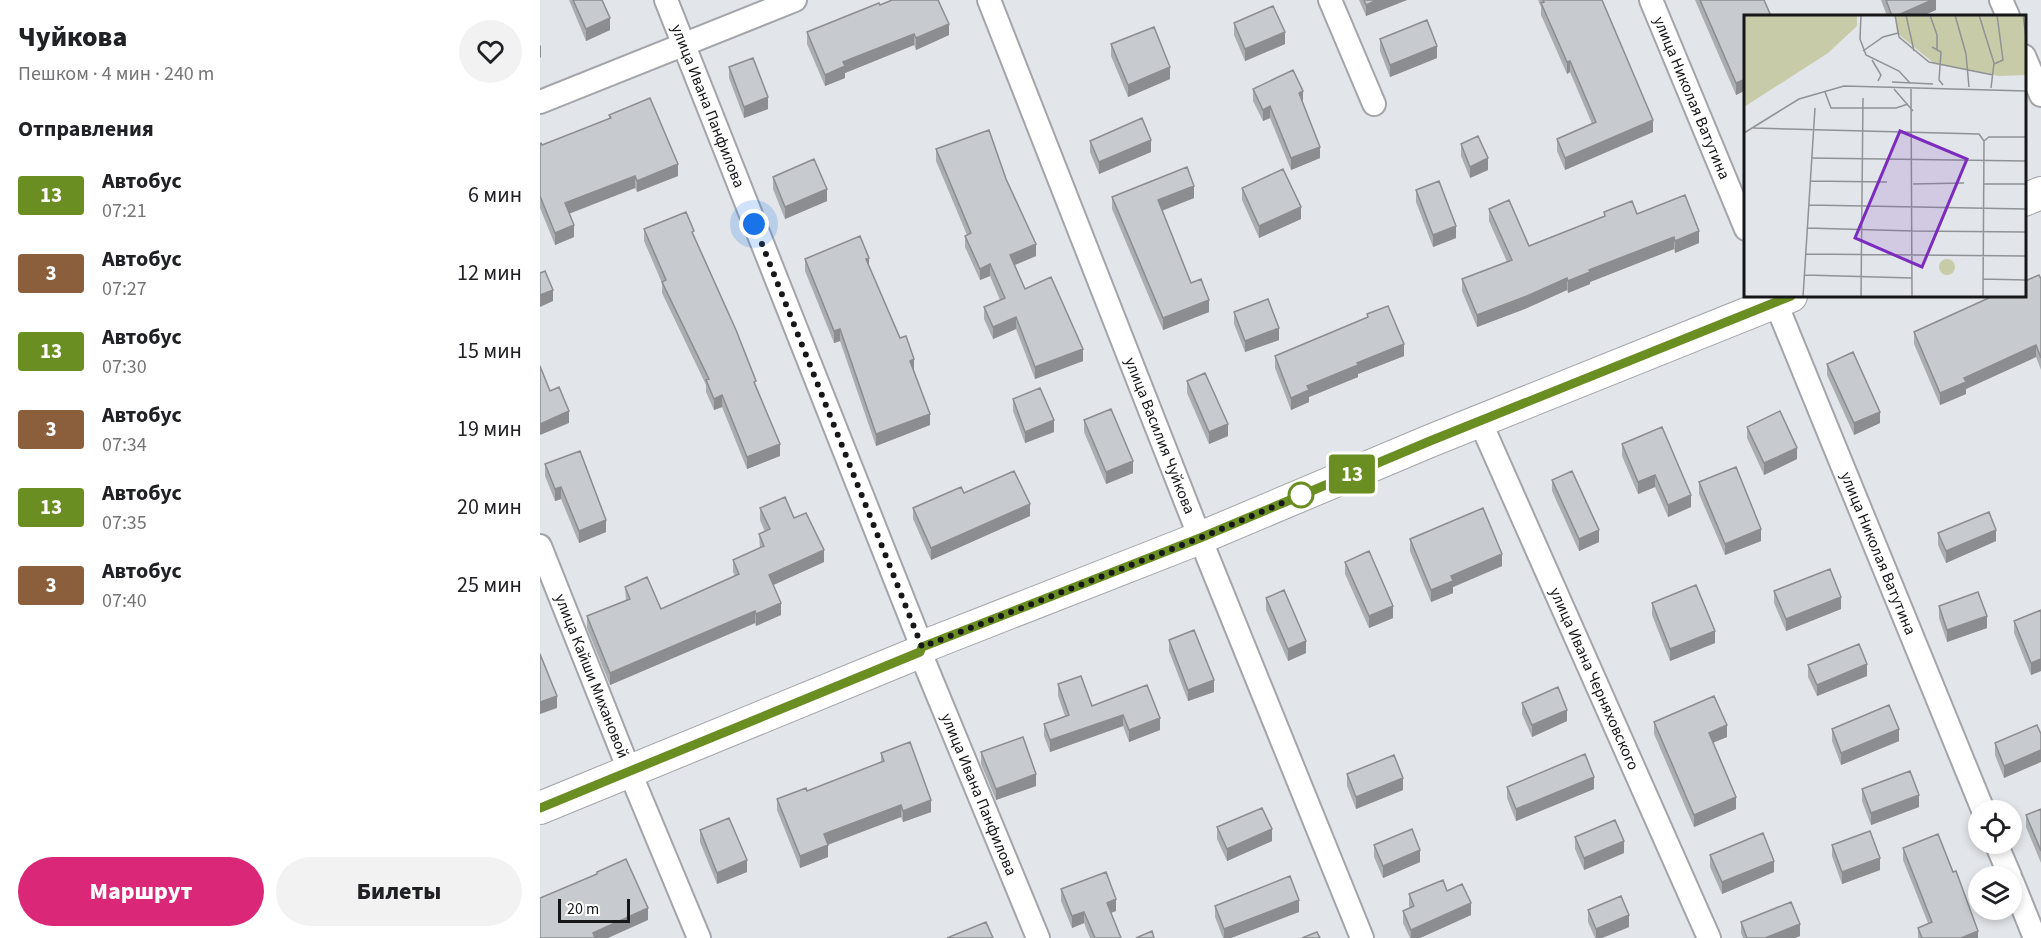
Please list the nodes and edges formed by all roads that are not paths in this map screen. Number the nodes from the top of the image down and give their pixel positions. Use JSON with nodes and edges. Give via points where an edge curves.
{"nodes":[{"id":1,"x":666,"y":0,"type":"edge"},
{"id":2,"x":795,"y":0,"type":"edge"},
{"id":3,"x":988,"y":0,"type":"edge"},
{"id":4,"x":1330,"y":0,"type":"edge"},
{"id":5,"x":1651,"y":0,"type":"edge"},
{"id":6,"x":2001,"y":0,"type":"edge"},
{"id":7,"x":2008,"y":15,"type":"edge"},
{"id":8,"x":684,"y":45,"type":"junction"},
{"id":9,"x":2026,"y":58,"type":"edge"},
{"id":10,"x":2041,"y":95,"type":"edge"},
{"id":11,"x":540,"y":102,"type":"edge"},
{"id":12,"x":1374,"y":104,"type":"dead end"},
{"id":13,"x":2041,"y":193,"type":"edge"},
{"id":14,"x":2026,"y":200,"type":"edge"},
{"id":15,"x":1744,"y":224,"type":"edge"},
{"id":16,"x":1780,"y":298,"type":"edge"},
{"id":17,"x":1480,"y":421,"type":"junction"},
{"id":18,"x":1200,"y":538,"type":"junction"},
{"id":19,"x":540,"y":546,"type":"edge"},
{"id":20,"x":921,"y":650,"type":"junction"},
{"id":21,"x":629,"y":770,"type":"junction"},
{"id":22,"x":1979,"y":800,"type":"edge"},
{"id":23,"x":540,"y":808,"type":"edge"},
{"id":24,"x":2022,"y":906,"type":"edge"},
{"id":25,"x":699,"y":938,"type":"edge"},
{"id":26,"x":1038,"y":938,"type":"edge"},
{"id":27,"x":1362,"y":938,"type":"edge"},
{"id":28,"x":1709,"y":938,"type":"edge"},
{"id":29,"x":2035,"y":938,"type":"edge"}],
"edges":[{"from":1,"to":8,"type":"street","name":"улица Ивана Панфилова"},
{"from":2,"to":8,"type":"street"},
{"from":3,"to":18,"type":"street","name":"улица Василия Чуйкова"},
{"from":4,"to":12,"type":"street"},
{"from":5,"to":15,"type":"street","name":"улица Николая Ватутина"},
{"from":6,"to":7,"type":"street"},
{"from":8,"to":11,"type":"street"},
{"from":8,"to":20,"type":"street","name":"улица Ивана Панфилова"},
{"from":9,"to":10,"type":"street"},
{"from":13,"to":14,"type":"street"},
{"from":16,"to":17,"type":"street"},
{"from":16,"to":22,"type":"street","name":"улица Николая Ватутина"},
{"from":17,"to":18,"type":"street"},
{"from":17,"to":28,"type":"street","name":"улица Ивана Черняховского"},
{"from":18,"to":20,"type":"street"},
{"from":18,"to":27,"type":"street","name":"улица Василия Чуйкова"},
{"from":19,"to":21,"type":"street","name":"улица Кайши Михановой"},
{"from":20,"to":21,"type":"street"},
{"from":20,"to":26,"type":"street","name":"улица Ивана Панфилова"},
{"from":21,"to":23,"type":"street"},
{"from":21,"to":25,"type":"street","name":"улица Кайши Михановой"},
{"from":24,"to":29,"type":"street"}]}
